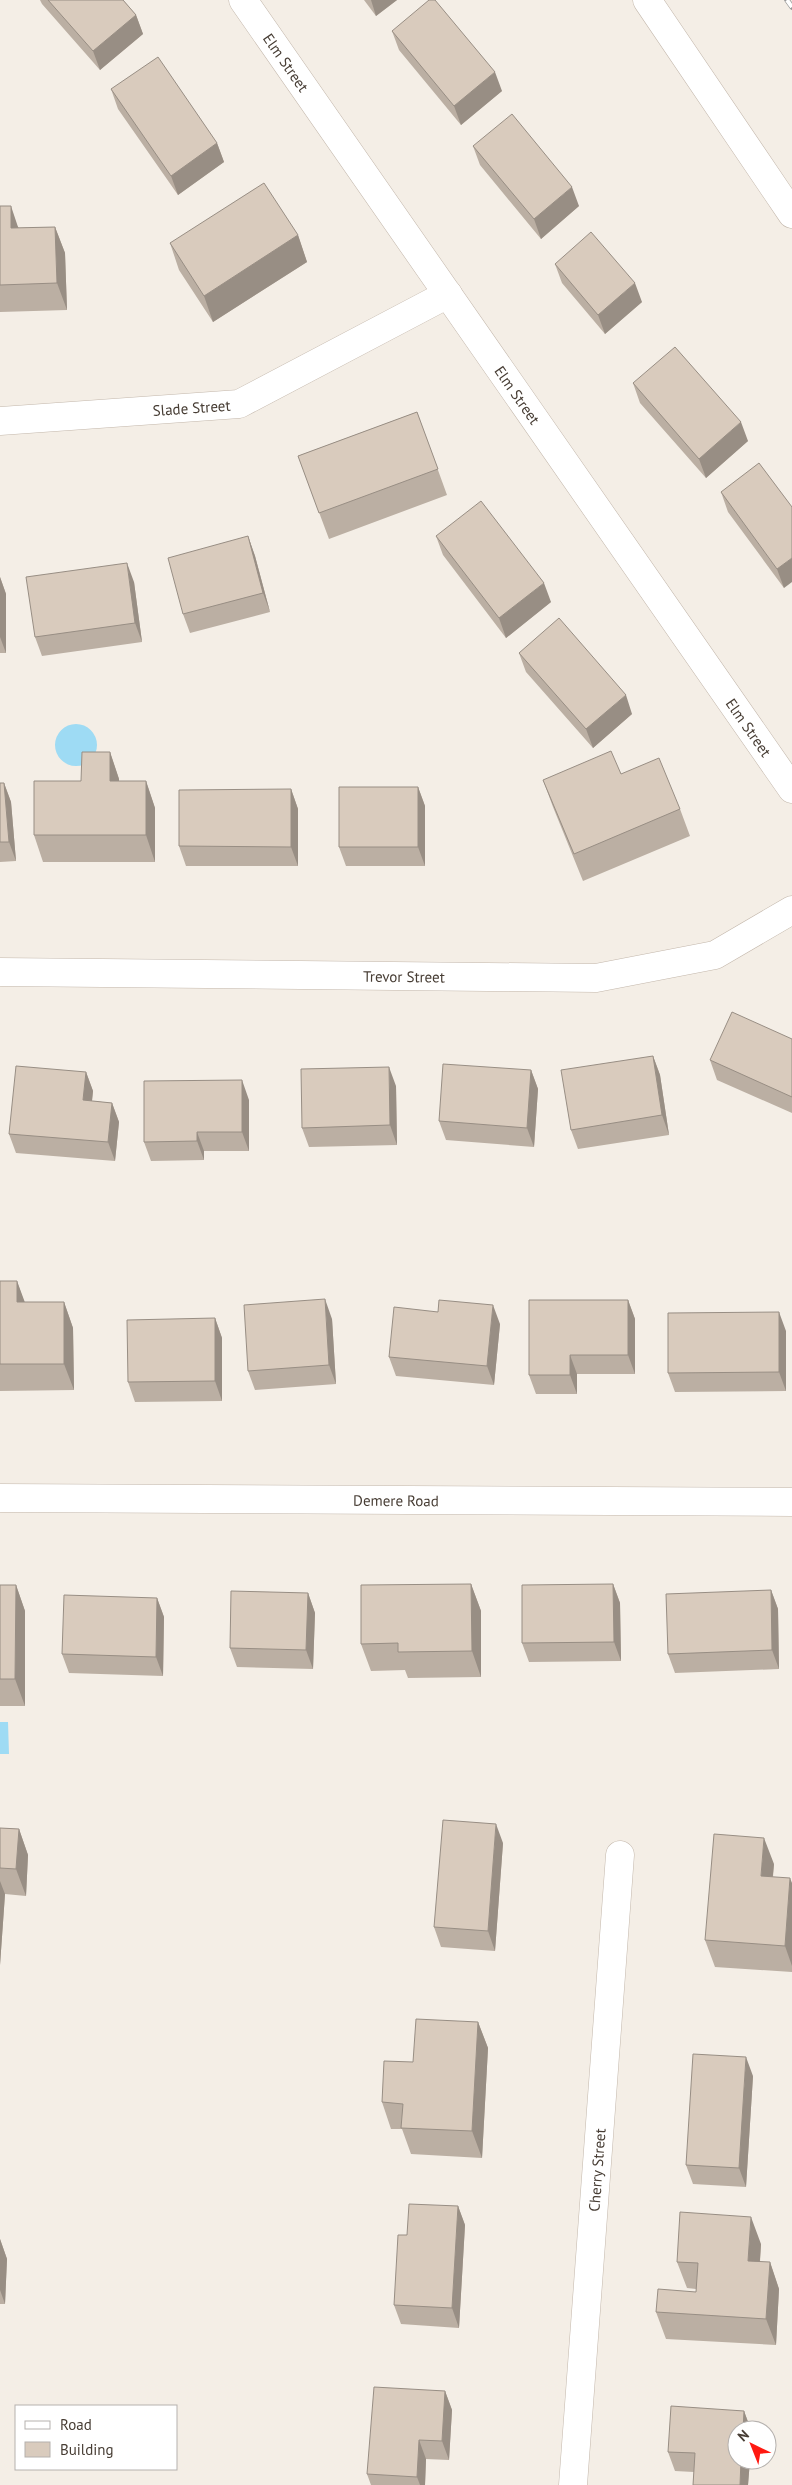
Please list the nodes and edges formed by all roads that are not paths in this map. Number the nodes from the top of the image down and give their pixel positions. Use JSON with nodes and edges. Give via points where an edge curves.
{"nodes":[{"id":1,"x":243,"y":0,"type":"edge"},
{"id":2,"x":647,"y":0,"type":"edge"},
{"id":3,"x":792,"y":214,"type":"edge"},
{"id":4,"x":448,"y":294,"type":"junction"},
{"id":5,"x":0,"y":421,"type":"edge"},
{"id":6,"x":792,"y":789,"type":"edge"},
{"id":7,"x":792,"y":910,"type":"edge"},
{"id":8,"x":0,"y":972,"type":"edge"},
{"id":9,"x":0,"y":1498,"type":"edge"},
{"id":10,"x":792,"y":1502,"type":"edge"},
{"id":11,"x":620,"y":1855,"type":"dead end"},
{"id":12,"x":573,"y":2485,"type":"edge"}],
"edges":[{"from":1,"to":4,"type":"street","name":"Elm Street"},
{"from":2,"to":3,"type":"street"},
{"from":4,"to":5,"type":"street","name":"Slade Street","via":[[239,404]]},
{"from":4,"to":6,"type":"street","name":"Elm Street"},
{"from":7,"to":8,"type":"street","name":"Trevor Street","via":[[715,956],[596,978]]},
{"from":9,"to":10,"type":"street","name":"Demere Road"},
{"from":11,"to":12,"type":"street","name":"Cherry Street"}]}
